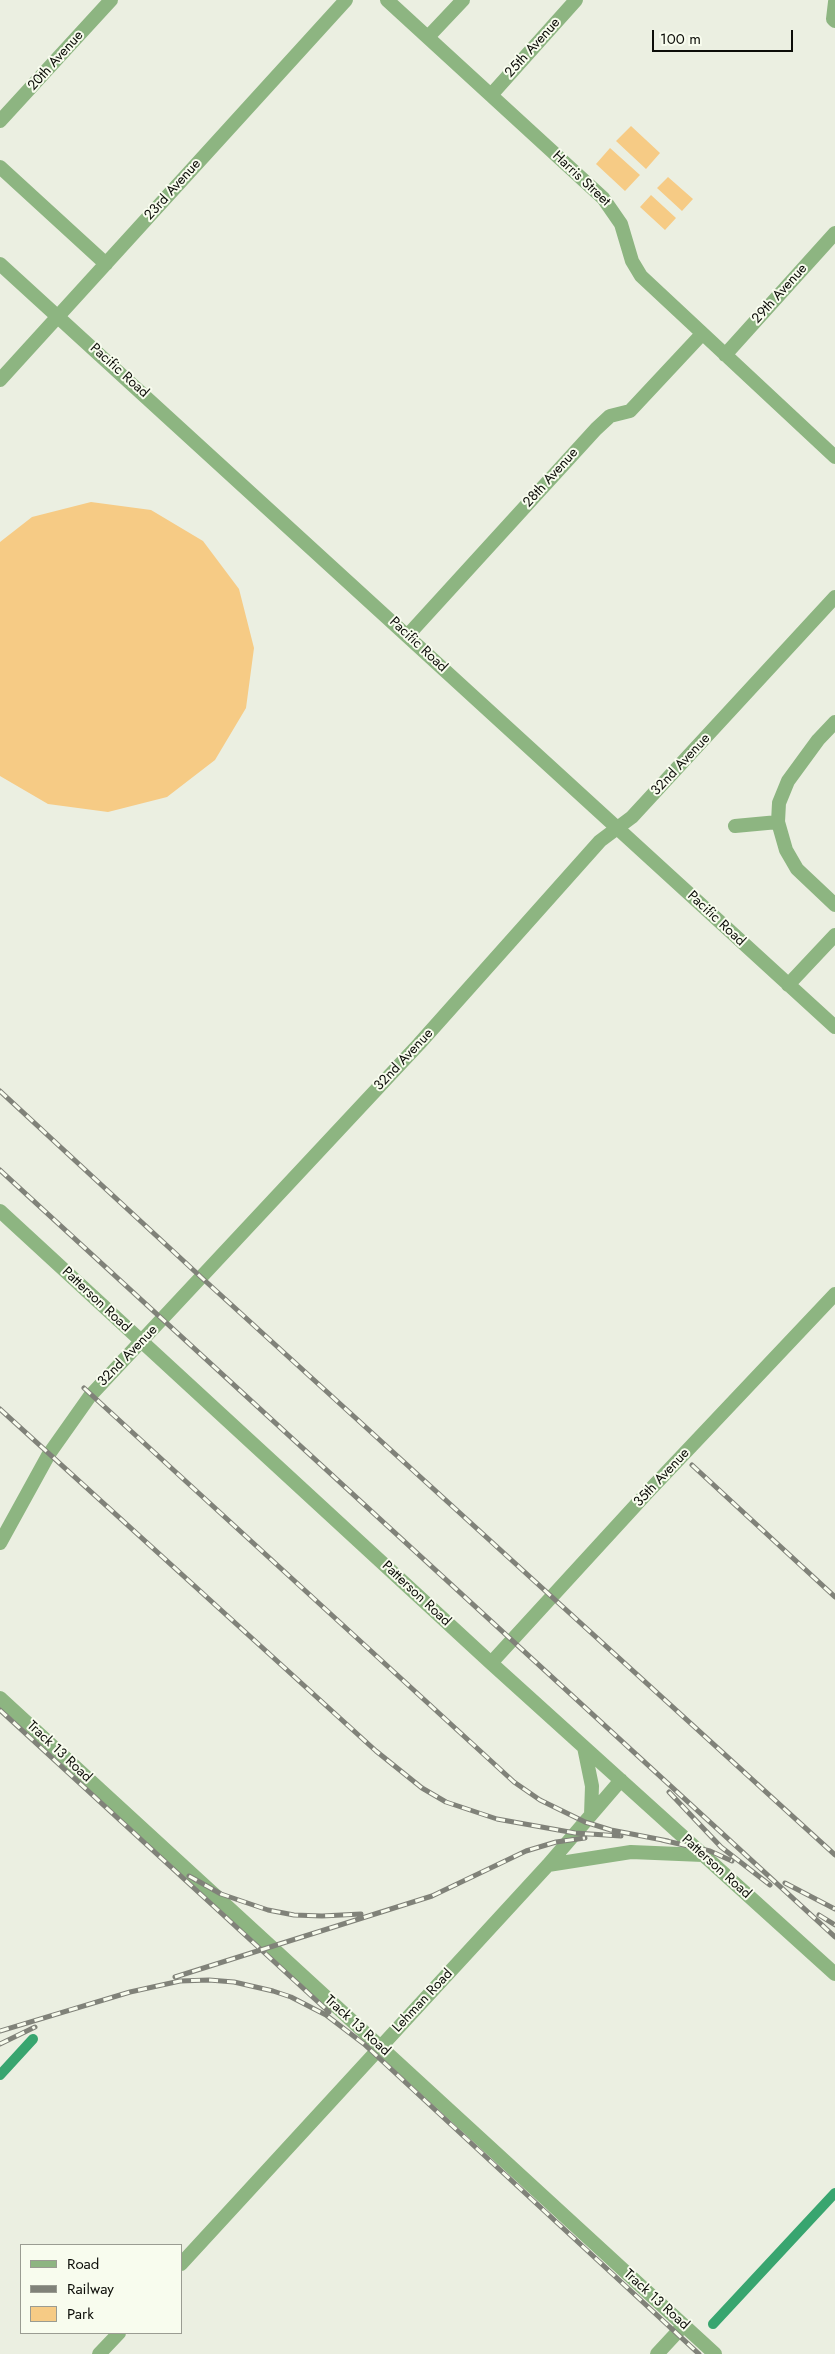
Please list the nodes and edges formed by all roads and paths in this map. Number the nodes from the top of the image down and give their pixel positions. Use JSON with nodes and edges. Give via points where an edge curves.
{"nodes":[{"id":1,"x":111,"y":0,"type":"edge"},
{"id":2,"x":346,"y":0,"type":"edge"},
{"id":3,"x":387,"y":0,"type":"edge"},
{"id":4,"x":463,"y":0,"type":"edge"},
{"id":5,"x":576,"y":0,"type":"edge"},
{"id":6,"x":835,"y":2,"type":"edge"},
{"id":7,"x":834,"y":20,"type":"edge"},
{"id":8,"x":428,"y":37,"type":"junction"},
{"id":9,"x":491,"y":95,"type":"junction"},
{"id":10,"x":0,"y":121,"type":"edge"},
{"id":11,"x":0,"y":167,"type":"edge"},
{"id":12,"x":835,"y":233,"type":"edge"},
{"id":13,"x":106,"y":264,"type":"junction"},
{"id":14,"x":2,"y":270,"type":"edge"},
{"id":15,"x":59,"y":316,"type":"junction"},
{"id":16,"x":702,"y":334,"type":"junction"},
{"id":17,"x":725,"y":355,"type":"junction"},
{"id":18,"x":0,"y":380,"type":"edge"},
{"id":19,"x":835,"y":457,"type":"edge"},
{"id":20,"x":835,"y":597,"type":"edge"},
{"id":21,"x":408,"y":635,"type":"junction"},
{"id":22,"x":835,"y":722,"type":"edge"},
{"id":23,"x":778,"y":822,"type":"junction"},
{"id":24,"x":735,"y":826,"type":"dead end"},
{"id":25,"x":617,"y":829,"type":"junction"},
{"id":26,"x":835,"y":905,"type":"edge"},
{"id":27,"x":835,"y":935,"type":"edge"},
{"id":28,"x":788,"y":986,"type":"junction"},
{"id":29,"x":835,"y":1027,"type":"edge"},
{"id":30,"x":0,"y":1211,"type":"edge"},
{"id":31,"x":835,"y":1294,"type":"edge"},
{"id":32,"x":141,"y":1343,"type":"junction"},
{"id":33,"x":0,"y":1543,"type":"edge"},
{"id":34,"x":491,"y":1663,"type":"junction"},
{"id":35,"x":0,"y":1698,"type":"edge"},
{"id":36,"x":584,"y":1746,"type":"junction"},
{"id":37,"x":622,"y":1780,"type":"junction"},
{"id":38,"x":591,"y":1815,"type":"junction"},
{"id":39,"x":703,"y":1855,"type":"junction"},
{"id":40,"x":548,"y":1865,"type":"junction"},
{"id":41,"x":835,"y":1974,"type":"edge"},
{"id":42,"x":380,"y":2047,"type":"junction"},
{"id":43,"x":182,"y":2263,"type":"edge"},
{"id":44,"x":684,"y":2326,"type":"junction"},
{"id":45,"x":117,"y":2334,"type":"edge"},
{"id":46,"x":99,"y":2354,"type":"edge"},
{"id":47,"x":657,"y":2354,"type":"edge"},
{"id":48,"x":715,"y":2354,"type":"edge"}],
"edges":[{"from":1,"to":10,"type":"street","name":"20th Avenue"},
{"from":2,"to":13,"type":"street","name":"23rd Avenue"},
{"from":3,"to":8,"type":"street","name":"Harris Street"},
{"from":4,"to":8,"type":"street"},
{"from":5,"to":9,"type":"street","name":"25th Avenue"},
{"from":6,"to":7,"type":"street"},
{"from":8,"to":9,"type":"street","name":"Harris Street"},
{"from":9,"to":16,"type":"street","name":"Harris Street","via":[[604,198],[622,224],[635,269]]},
{"from":11,"to":13,"type":"street"},
{"from":12,"to":17,"type":"street","name":"29th Avenue"},
{"from":13,"to":15,"type":"street","name":"23rd Avenue"},
{"from":14,"to":15,"type":"street","name":"Pacific Road"},
{"from":15,"to":18,"type":"street","name":"23rd Avenue"},
{"from":15,"to":21,"type":"street","name":"Pacific Road"},
{"from":16,"to":17,"type":"street","name":"Harris Street"},
{"from":16,"to":21,"type":"street","name":"28th Avenue","via":[[630,411],[610,416],[596,429]]},
{"from":17,"to":19,"type":"street","name":"Harris Street"},
{"from":20,"to":25,"type":"street","name":"32nd Avenue","via":[[632,817]]},
{"from":21,"to":25,"type":"street","name":"Pacific Road"},
{"from":22,"to":23,"type":"street","via":[[788,781],[779,803]]},
{"from":23,"to":24,"type":"street"},
{"from":23,"to":26,"type":"street","via":[[786,850],[797,869]]},
{"from":25,"to":28,"type":"street","name":"Pacific Road"},
{"from":25,"to":32,"type":"street","name":"32nd Avenue","via":[[600,841],[420,1044]]},
{"from":27,"to":28,"type":"street"},
{"from":28,"to":29,"type":"street","name":"Pacific Road"},
{"from":30,"to":32,"type":"street","name":"Patterson Road"},
{"from":31,"to":34,"type":"street","name":"35th Avenue"},
{"from":32,"to":33,"type":"street","name":"32nd Avenue","via":[[90,1396],[70,1422]]},
{"from":32,"to":34,"type":"street","name":"Patterson Road"},
{"from":34,"to":36,"type":"street","name":"Patterson Road"},
{"from":35,"to":42,"type":"street","name":"Track 13 Road"},
{"from":36,"to":37,"type":"street","name":"Patterson Road"},
{"from":36,"to":38,"type":"street","via":[[592,1786]]},
{"from":37,"to":38,"type":"street","name":"Lehman Road"},
{"from":37,"to":39,"type":"street","name":"Patterson Road"},
{"from":38,"to":40,"type":"street","name":"Lehman Road"},
{"from":39,"to":40,"type":"street","via":[[631,1852]]},
{"from":39,"to":41,"type":"street","name":"Patterson Road"},
{"from":40,"to":42,"type":"street","name":"Lehman Road"},
{"from":42,"to":43,"type":"street","name":"Lehman Road"},
{"from":42,"to":44,"type":"street","name":"Track 13 Road"},
{"from":44,"to":47,"type":"street"},
{"from":44,"to":48,"type":"street","name":"Track 13 Road"},
{"from":45,"to":46,"type":"street"}]}
